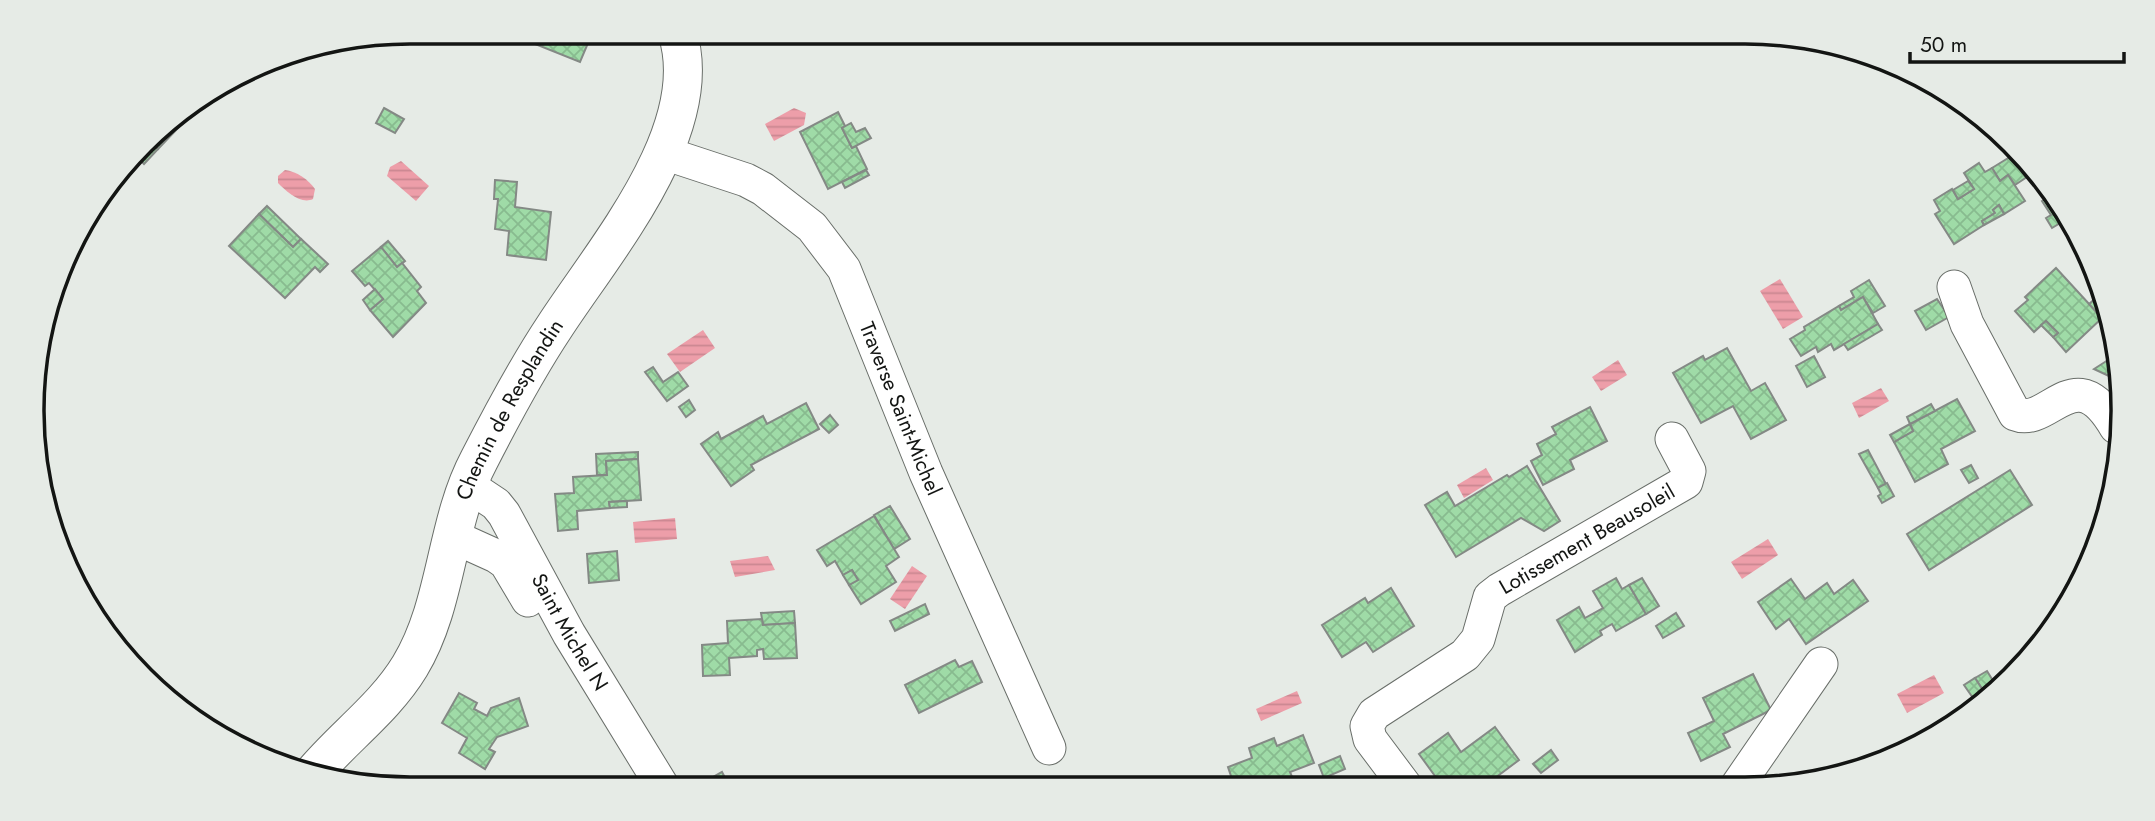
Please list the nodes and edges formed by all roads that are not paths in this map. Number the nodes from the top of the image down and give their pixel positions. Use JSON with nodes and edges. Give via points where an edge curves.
{"nodes":[{"id":1,"x":681,"y":44,"type":"edge"},
{"id":2,"x":664,"y":153,"type":"junction"},
{"id":3,"x":1954,"y":287,"type":"dead end"},
{"id":4,"x":2111,"y":418,"type":"edge"},
{"id":5,"x":1672,"y":439,"type":"dead end"},
{"id":6,"x":466,"y":484,"type":"junction"},
{"id":7,"x":454,"y":537,"type":"junction"},
{"id":8,"x":1821,"y":664,"type":"dead end"},
{"id":9,"x":1049,"y":748,"type":"dead end"},
{"id":10,"x":623,"y":758,"type":"dead end"},
{"id":11,"x":319,"y":766,"type":"edge"},
{"id":12,"x":657,"y":777,"type":"edge"},
{"id":13,"x":1398,"y":777,"type":"edge"},
{"id":14,"x":1743,"y":777,"type":"edge"}],
"edges":[{"from":1,"to":2,"type":"street","name":"Chemin de Resplandin","via":[[681,97]]},
{"from":2,"to":6,"type":"street","name":"Chemin de Resplandin","via":[[640,199],[552,329]]},
{"from":2,"to":9,"type":"street","name":"Traverse Saint-Michel","via":[[763,189],[812,227],[844,269],[926,473]]},
{"from":3,"to":4,"type":"street","via":[[1967,324],[2015,414],[2027,416],[2079,395],[2096,401]]},
{"from":5,"to":13,"type":"street","name":"Lotissement Beausoleil","via":[[1689,471],[1686,482],[1499,590],[1490,597],[1478,639],[1465,655],[1374,714],[1367,726],[1370,739]]},
{"from":6,"to":7,"type":"street","name":"Chemin de Resplandin"},
{"from":6,"to":12,"type":"street","name":"Saint Michel N","via":[[504,514],[569,634]]},
{"from":7,"to":10,"type":"street","via":[[506,563]]},
{"from":7,"to":11,"type":"street","name":"Chemin de Resplandin","via":[[410,666],[381,705]]},
{"from":8,"to":14,"type":"street"}]}
